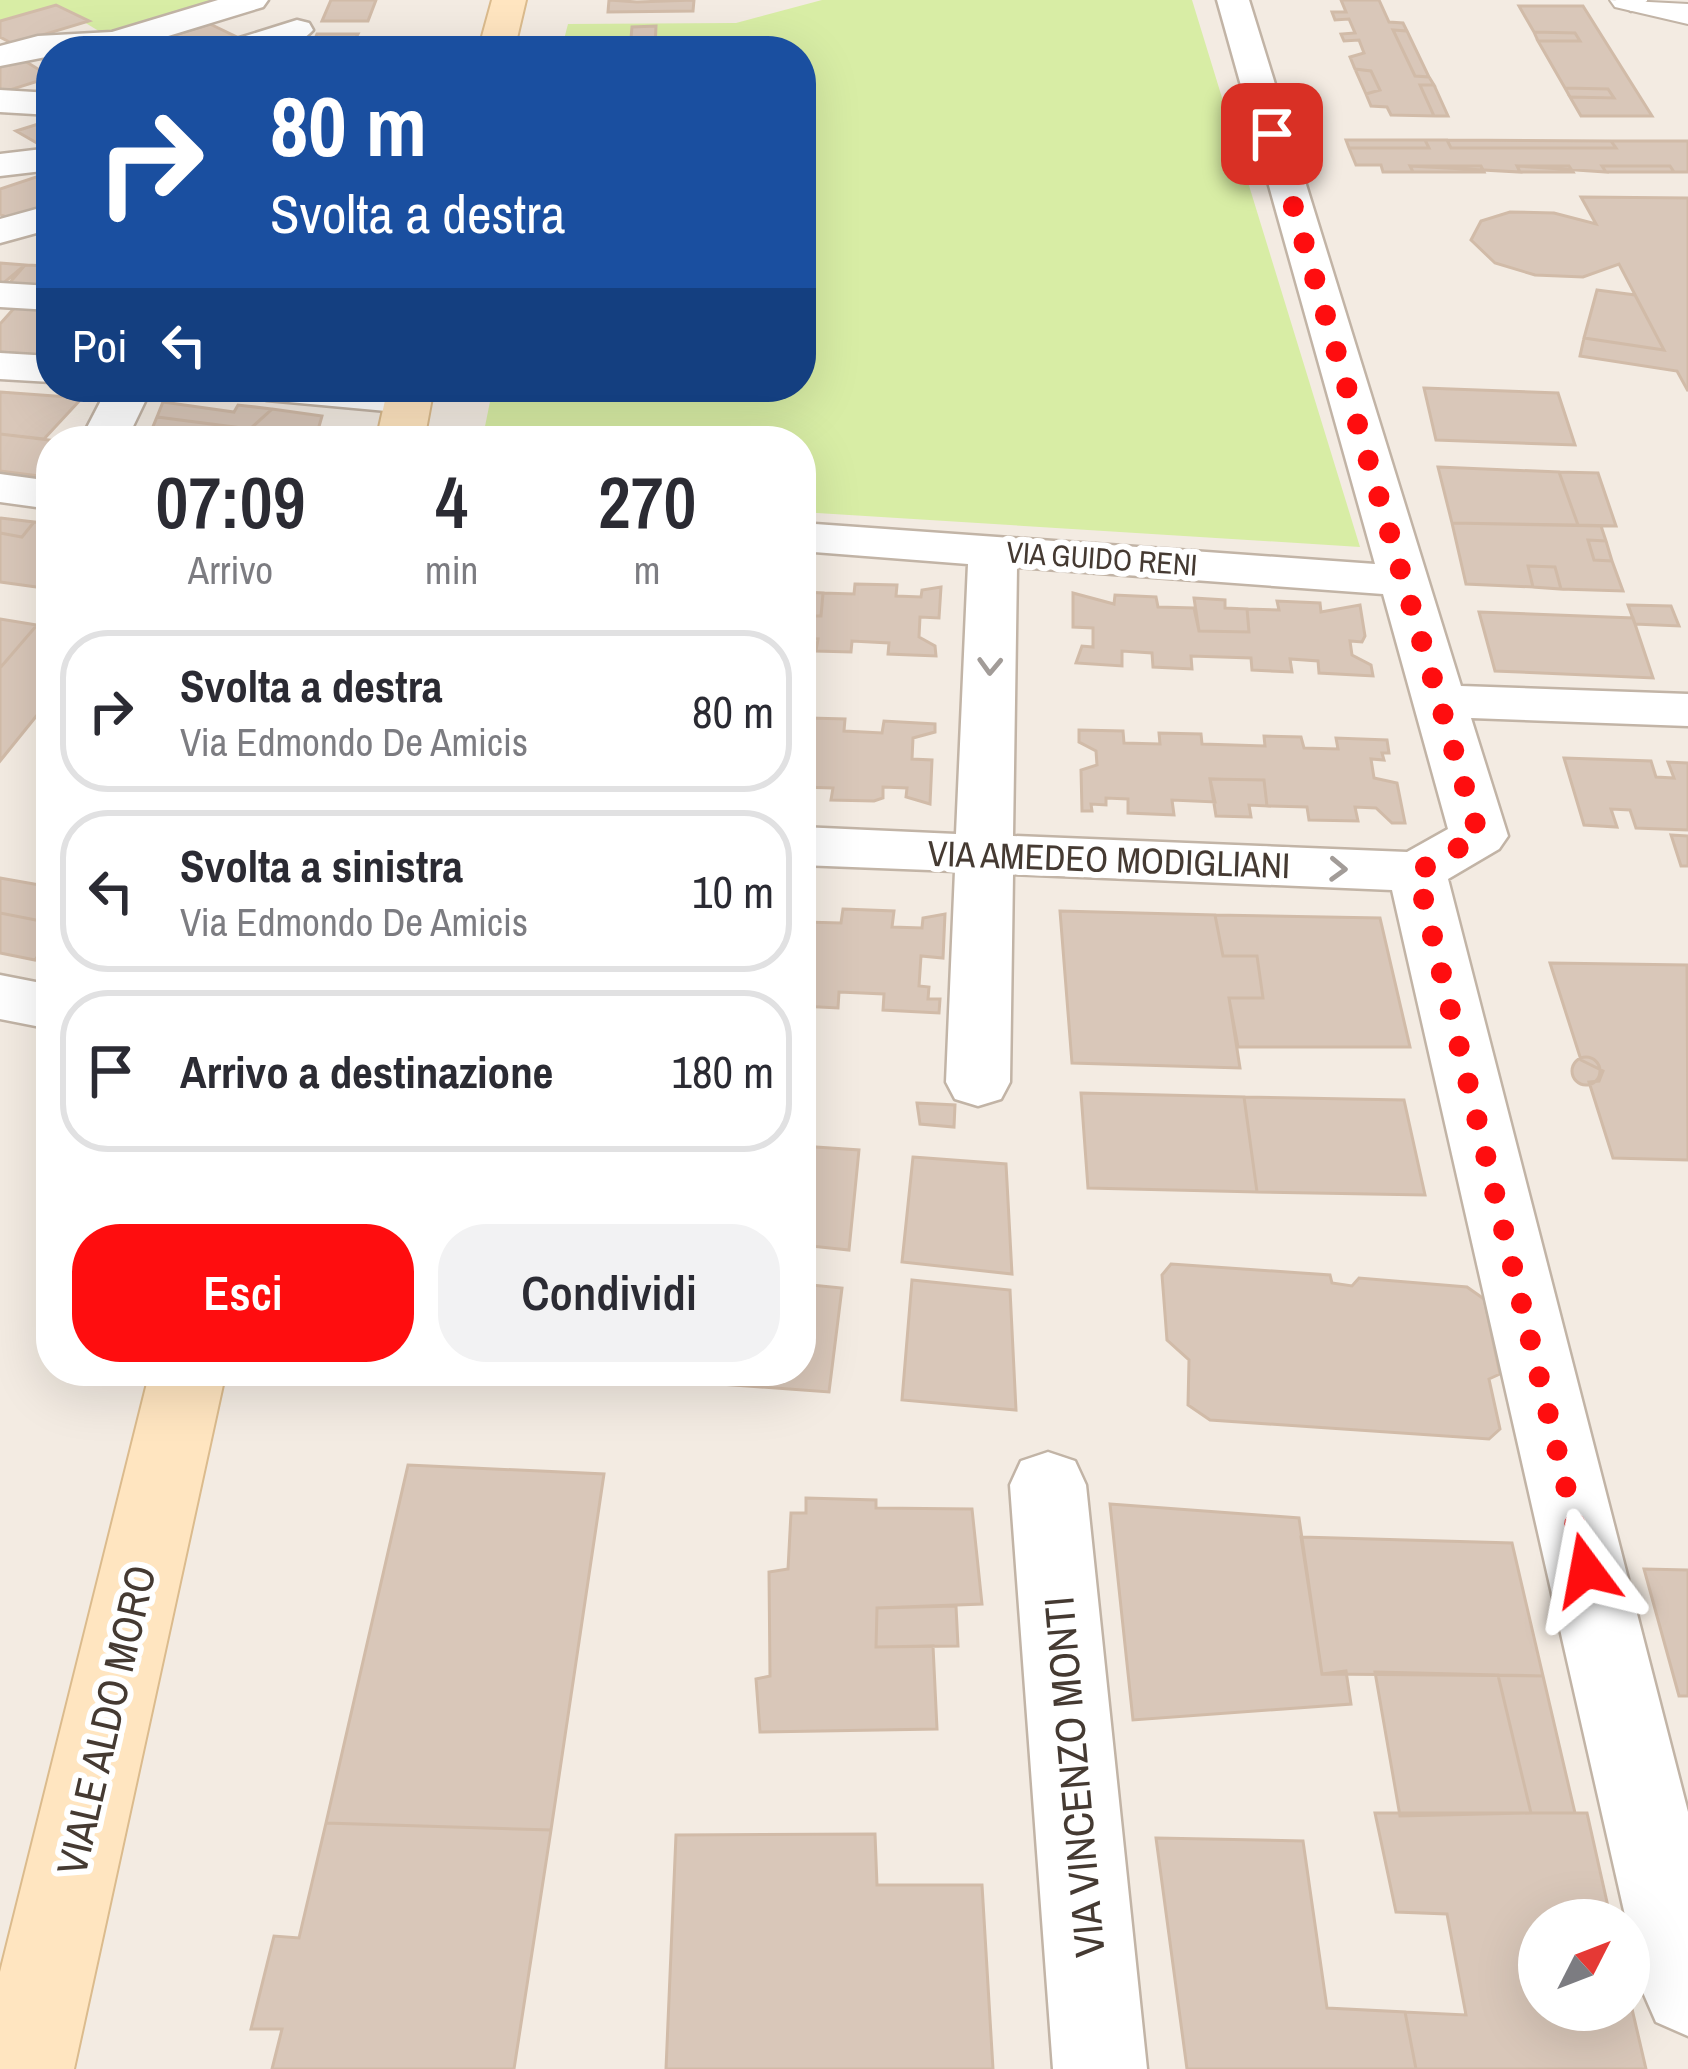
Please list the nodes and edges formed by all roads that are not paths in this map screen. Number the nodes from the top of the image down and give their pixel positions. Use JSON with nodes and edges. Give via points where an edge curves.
{"nodes":[{"id":1,"x":252,"y":0,"type":"edge"},
{"id":2,"x":509,"y":0,"type":"edge"},
{"id":3,"x":1233,"y":0,"type":"edge"},
{"id":4,"x":1630,"y":0,"type":"edge"},
{"id":5,"x":1688,"y":14,"type":"edge"},
{"id":6,"x":135,"y":36,"type":"edge"},
{"id":7,"x":500,"y":36,"type":"edge"},
{"id":8,"x":36,"y":47,"type":"edge"},
{"id":9,"x":0,"y":56,"type":"edge"},
{"id":10,"x":0,"y":101,"type":"edge"},
{"id":11,"x":36,"y":103,"type":"edge"},
{"id":12,"x":36,"y":161,"type":"edge"},
{"id":13,"x":0,"y":165,"type":"edge"},
{"id":14,"x":36,"y":222,"type":"edge"},
{"id":15,"x":0,"y":231,"type":"edge"},
{"id":16,"x":0,"y":295,"type":"edge"},
{"id":17,"x":36,"y":297,"type":"edge"},
{"id":18,"x":0,"y":366,"type":"edge"},
{"id":19,"x":36,"y":368,"type":"edge"},
{"id":20,"x":362,"y":402,"type":"edge"},
{"id":21,"x":406,"y":409,"type":"edge"},
{"id":22,"x":0,"y":488,"type":"edge"},
{"id":23,"x":36,"y":493,"type":"edge"},
{"id":24,"x":816,"y":538,"type":"edge"},
{"id":25,"x":993,"y":550,"type":"junction"},
{"id":26,"x":1404,"y":581,"type":"junction"},
{"id":27,"x":1439,"y":701,"type":"junction"},
{"id":28,"x":1688,"y":710,"type":"edge"},
{"id":29,"x":816,"y":848,"type":"edge"},
{"id":30,"x":985,"y":854,"type":"junction"},
{"id":31,"x":1417,"y":872,"type":"junction"},
{"id":32,"x":0,"y":997,"type":"edge"},
{"id":33,"x":36,"y":1004,"type":"edge"},
{"id":34,"x":978,"y":1082,"type":"dead end"},
{"id":35,"x":184,"y":1386,"type":"edge"},
{"id":36,"x":1048,"y":1485,"type":"dead end"},
{"id":37,"x":1688,"y":1990,"type":"edge"},
{"id":38,"x":25,"y":2069,"type":"edge"},
{"id":39,"x":1100,"y":2069,"type":"edge"}],
"edges":[{"from":1,"to":6,"type":"street"},
{"from":2,"to":7,"type":"main road"},
{"from":3,"to":26,"type":"street"},
{"from":4,"to":5,"type":"street"},
{"from":8,"to":9,"type":"street"},
{"from":10,"to":11,"type":"street"},
{"from":12,"to":13,"type":"street"},
{"from":14,"to":15,"type":"street"},
{"from":16,"to":17,"type":"street"},
{"from":18,"to":19,"type":"street"},
{"from":20,"to":21,"type":"street"},
{"from":22,"to":23,"type":"street"},
{"from":24,"to":25,"type":"street","name":"VIA GUIDO RENI"},
{"from":25,"to":26,"type":"street","name":"VIA GUIDO RENI"},
{"from":25,"to":30,"type":"street","one_way":true},
{"from":26,"to":27,"type":"street"},
{"from":27,"to":28,"type":"street"},
{"from":27,"to":31,"type":"street","via":[[1479,836]]},
{"from":29,"to":30,"type":"street","name":"VIA AMEDEO MODIGLIANI"},
{"from":30,"to":31,"type":"street","name":"VIA AMEDEO MODIGLIANI","one_way":true},
{"from":30,"to":34,"type":"street"},
{"from":31,"to":37,"type":"street"},
{"from":32,"to":33,"type":"street"},
{"from":35,"to":38,"type":"main road","name":"VIALE ALDO MORO"},
{"from":36,"to":39,"type":"street","name":"VIA VINCENZO MONTI"}]}
